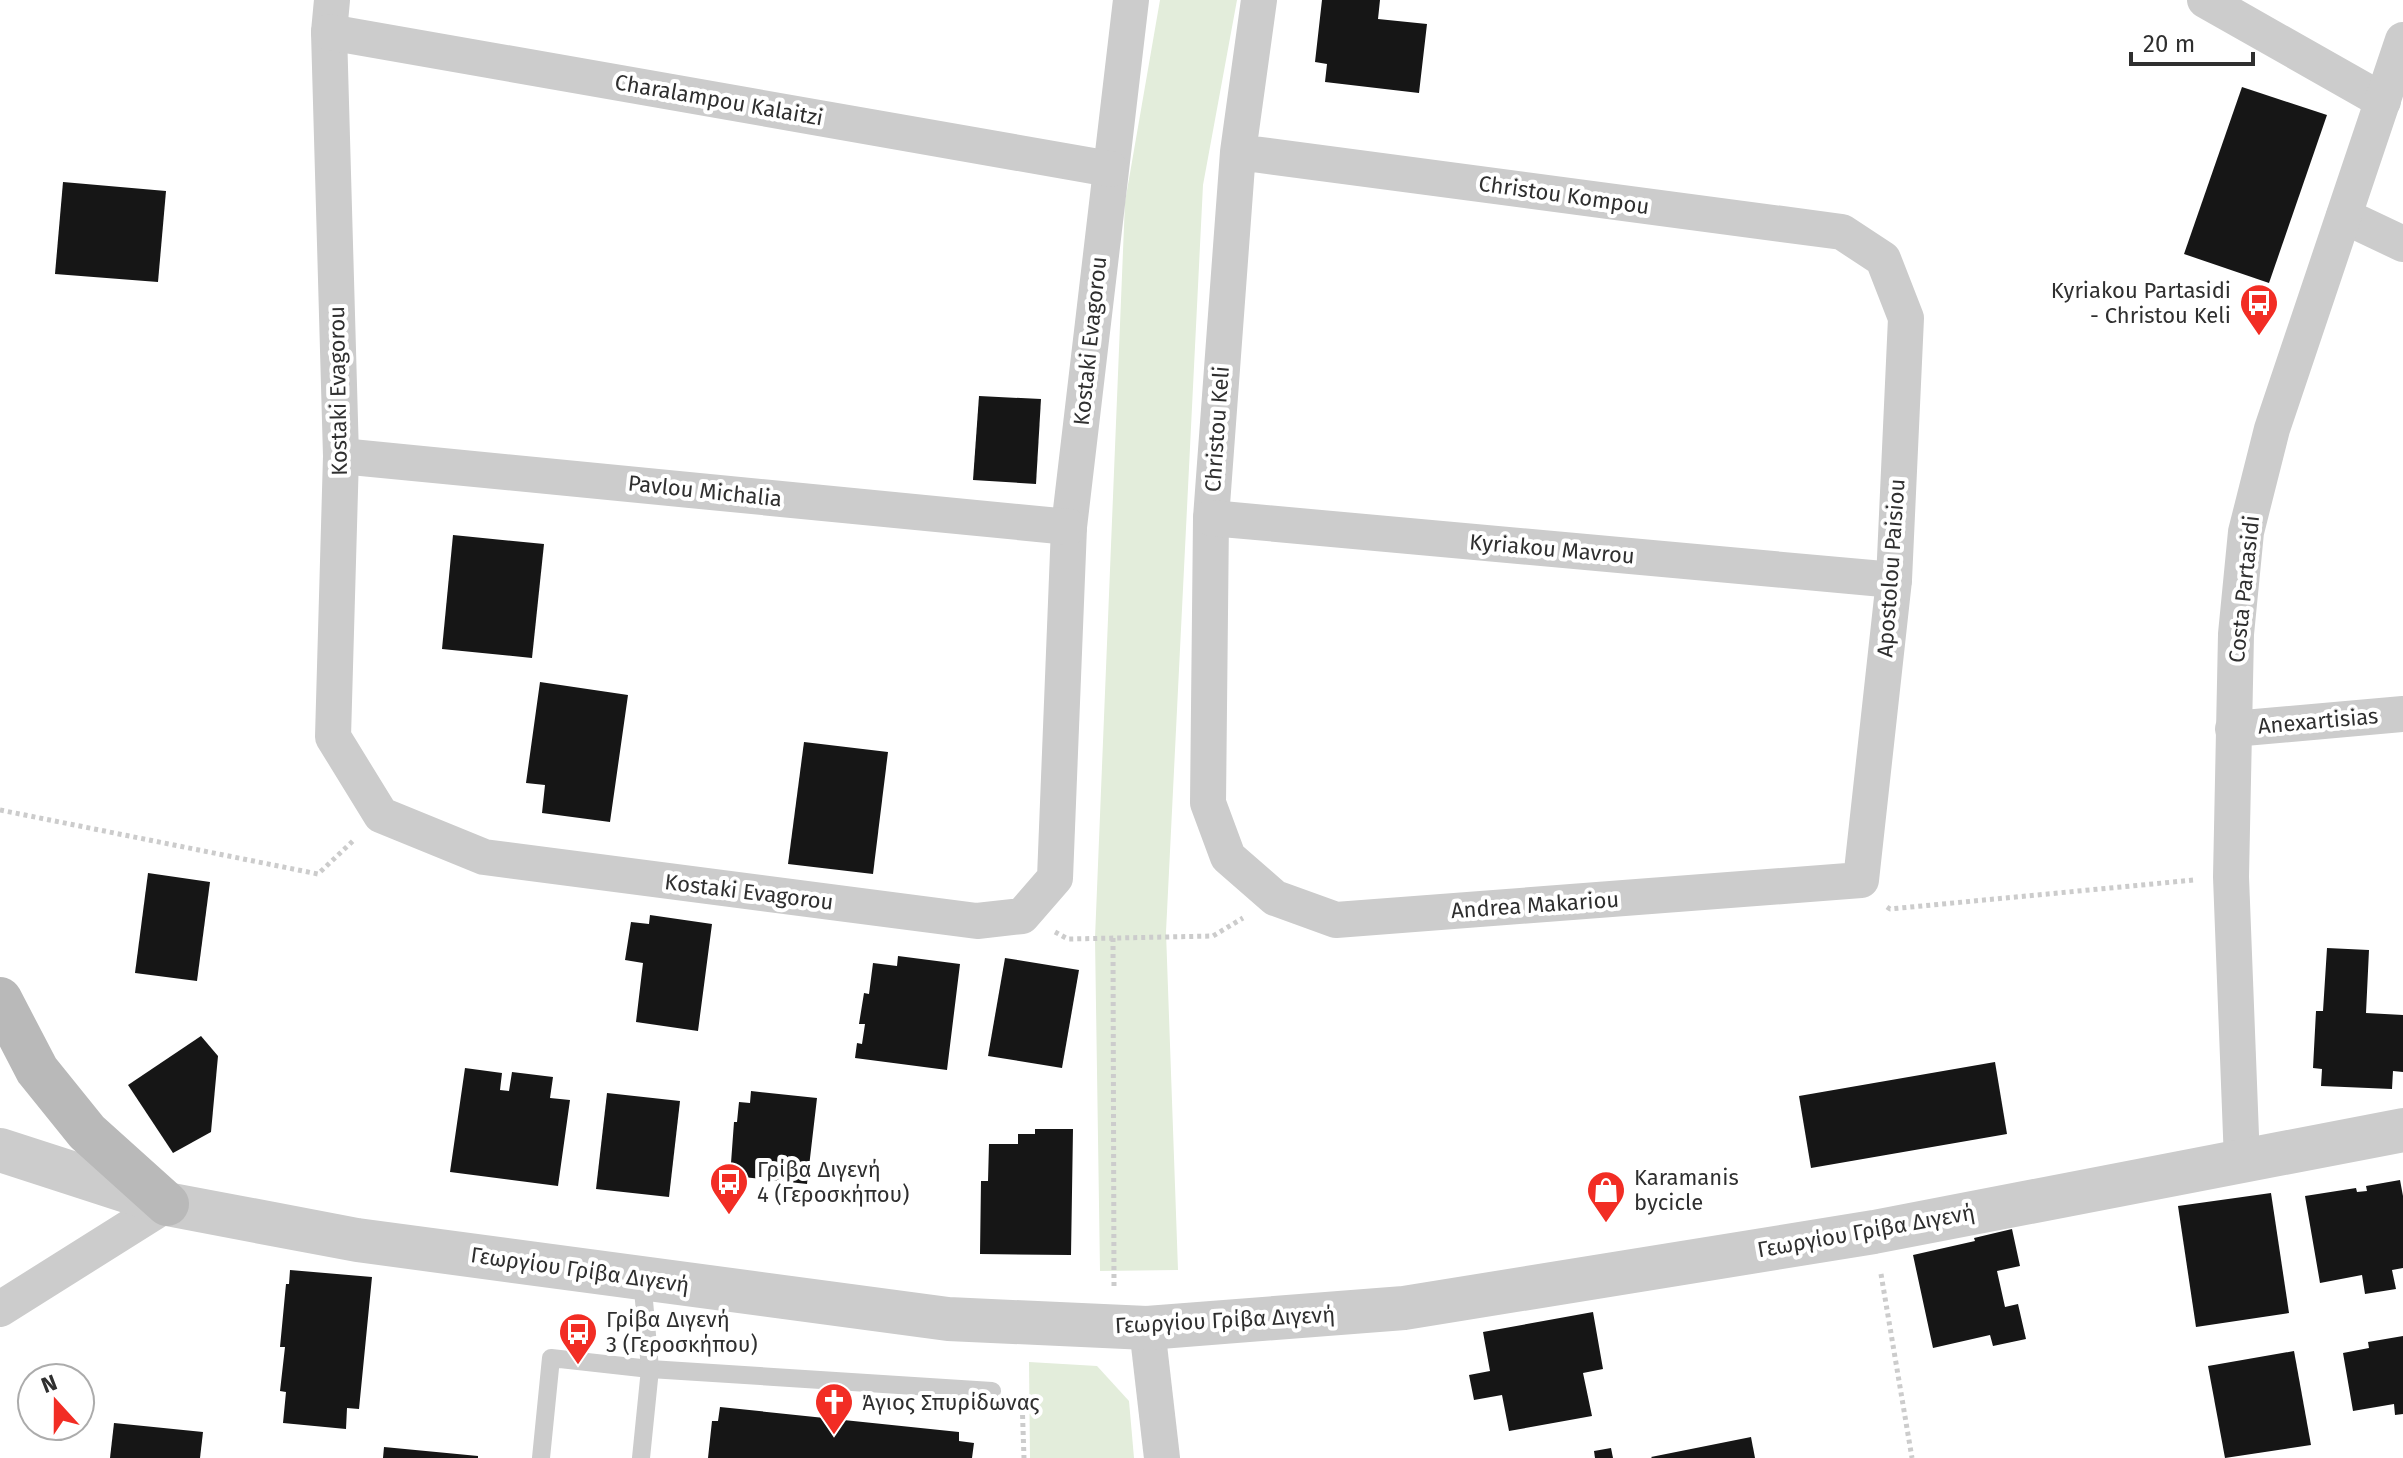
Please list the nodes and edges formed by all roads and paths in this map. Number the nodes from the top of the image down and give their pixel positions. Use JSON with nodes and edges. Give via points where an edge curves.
{"nodes":[{"id":1,"x":1131,"y":0,"type":"edge"},
{"id":2,"x":1259,"y":0,"type":"edge"},
{"id":3,"x":2205,"y":0,"type":"edge"},
{"id":4,"x":331,"y":16,"type":"edge"},
{"id":5,"x":2403,"y":40,"type":"edge"},
{"id":6,"x":2383,"y":101,"type":"junction"},
{"id":7,"x":1238,"y":152,"type":"junction"},
{"id":8,"x":1110,"y":169,"type":"junction"},
{"id":9,"x":2344,"y":216,"type":"junction"},
{"id":10,"x":2403,"y":244,"type":"edge"},
{"id":11,"x":1883,"y":259,"type":"joint"},
{"id":12,"x":341,"y":456,"type":"junction"},
{"id":13,"x":1211,"y":518,"type":"junction"},
{"id":14,"x":1069,"y":527,"type":"junction"},
{"id":15,"x":1894,"y":580,"type":"junction"},
{"id":16,"x":2403,"y":714,"type":"edge"},
{"id":17,"x":2233,"y":729,"type":"junction"},
{"id":18,"x":0,"y":810,"type":"edge"},
{"id":19,"x":381,"y":815,"type":"junction"},
{"id":20,"x":1228,"y":857,"type":"joint"},
{"id":21,"x":2231,"y":877,"type":"junction"},
{"id":22,"x":1861,"y":880,"type":"junction"},
{"id":23,"x":1275,"y":898,"type":"junction"},
{"id":24,"x":1022,"y":916,"type":"junction"},
{"id":25,"x":1113,"y":938,"type":"junction"},
{"id":26,"x":0,"y":999,"type":"edge"},
{"id":27,"x":2403,"y":1130,"type":"edge"},
{"id":28,"x":0,"y":1150,"type":"edge"},
{"id":29,"x":2242,"y":1161,"type":"junction"},
{"id":30,"x":167,"y":1204,"type":"junction"},
{"id":31,"x":1874,"y":1232,"type":"junction"},
{"id":32,"x":642,"y":1278,"type":"junction"},
{"id":33,"x":0,"y":1309,"type":"edge"},
{"id":34,"x":1131,"y":1328,"type":"junction"},
{"id":35,"x":650,"y":1369,"type":"junction"},
{"id":36,"x":992,"y":1391,"type":"dead end"},
{"id":37,"x":541,"y":1458,"type":"edge"},
{"id":38,"x":641,"y":1458,"type":"edge"},
{"id":39,"x":1162,"y":1458,"type":"edge"},
{"id":40,"x":1912,"y":1458,"type":"edge"}],
"edges":[{"from":1,"to":8,"type":"street","name":"Kostaki Evagorou"},
{"from":2,"to":7,"type":"street","name":"Christou Keli"},
{"from":3,"to":6,"type":"street"},
{"from":4,"to":8,"type":"street","name":"Charalampou Kalaitzi"},
{"from":4,"to":12,"type":"street","name":"Kostaki Evagorou"},
{"from":5,"to":6,"type":"street","name":"Costa Partasidi"},
{"from":6,"to":9,"type":"street","name":"Costa Partasidi"},
{"from":7,"to":11,"type":"street","name":"Christou Kompou","via":[[1842,232]]},
{"from":7,"to":13,"type":"street","name":"Christou Keli"},
{"from":8,"to":14,"type":"street","name":"Kostaki Evagorou"},
{"from":9,"to":10,"type":"street"},
{"from":9,"to":17,"type":"street","name":"Costa Partasidi","via":[[2272,429],[2246,532]]},
{"from":11,"to":15,"type":"street","name":"Apostolou Paisiou","via":[[1906,318]]},
{"from":12,"to":14,"type":"street","name":"Pavlou Michalia"},
{"from":12,"to":19,"type":"street","name":"Kostaki Evagorou","via":[[333,737]]},
{"from":13,"to":15,"type":"street","name":"Kyriakou Mavrou"},
{"from":13,"to":20,"type":"street","name":"Christou Keli","via":[[1208,803]]},
{"from":14,"to":24,"type":"street","name":"Kostaki Evagorou","via":[[1055,878]]},
{"from":15,"to":22,"type":"street","name":"Apostolou Paisiou"},
{"from":16,"to":17,"type":"street","name":"Anexartisias"},
{"from":17,"to":21,"type":"street","name":"Costa Partasidi"},
{"from":18,"to":19,"type":"path","via":[[318,874]]},
{"from":19,"to":24,"type":"street","name":"Kostaki Evagorou","via":[[484,857],[977,921]]},
{"from":20,"to":23,"type":"street","name":"Andrea Makariou"},
{"from":21,"to":22,"type":"path","via":[[1890,909]]},
{"from":21,"to":29,"type":"street","name":"Costa Partasidi"},
{"from":22,"to":23,"type":"street","name":"Andrea Makariou","via":[[1336,920]]},
{"from":23,"to":25,"type":"path","via":[[1213,936]]},
{"from":24,"to":25,"type":"path","via":[[1068,939]]},
{"from":25,"to":34,"type":"path"},
{"from":26,"to":30,"type":"main road","via":[[37,1070],[87,1132]]},
{"from":27,"to":29,"type":"street","name":"Γεωργίου Γρίβα Διγενή"},
{"from":28,"to":30,"type":"street","name":"Γεωργίου Γρίβα Διγενή"},
{"from":29,"to":31,"type":"street","name":"Γεωργίου Γρίβα Διγενή"},
{"from":30,"to":32,"type":"street","name":"Γεωργίου Γρίβα Διγενή","via":[[357,1240]]},
{"from":30,"to":33,"type":"street"},
{"from":31,"to":34,"type":"street","name":"Γεωργίου Γρίβα Διγενή","via":[[1404,1308]]},
{"from":31,"to":40,"type":"path"},
{"from":32,"to":34,"type":"street","name":"Γεωργίου Γρίβα Διγενή","via":[[948,1319]]},
{"from":32,"to":35,"type":"lane"},
{"from":34,"to":39,"type":"street"},
{"from":35,"to":36,"type":"lane"},
{"from":35,"to":37,"type":"lane","via":[[551,1358]]},
{"from":35,"to":38,"type":"lane"}]}
